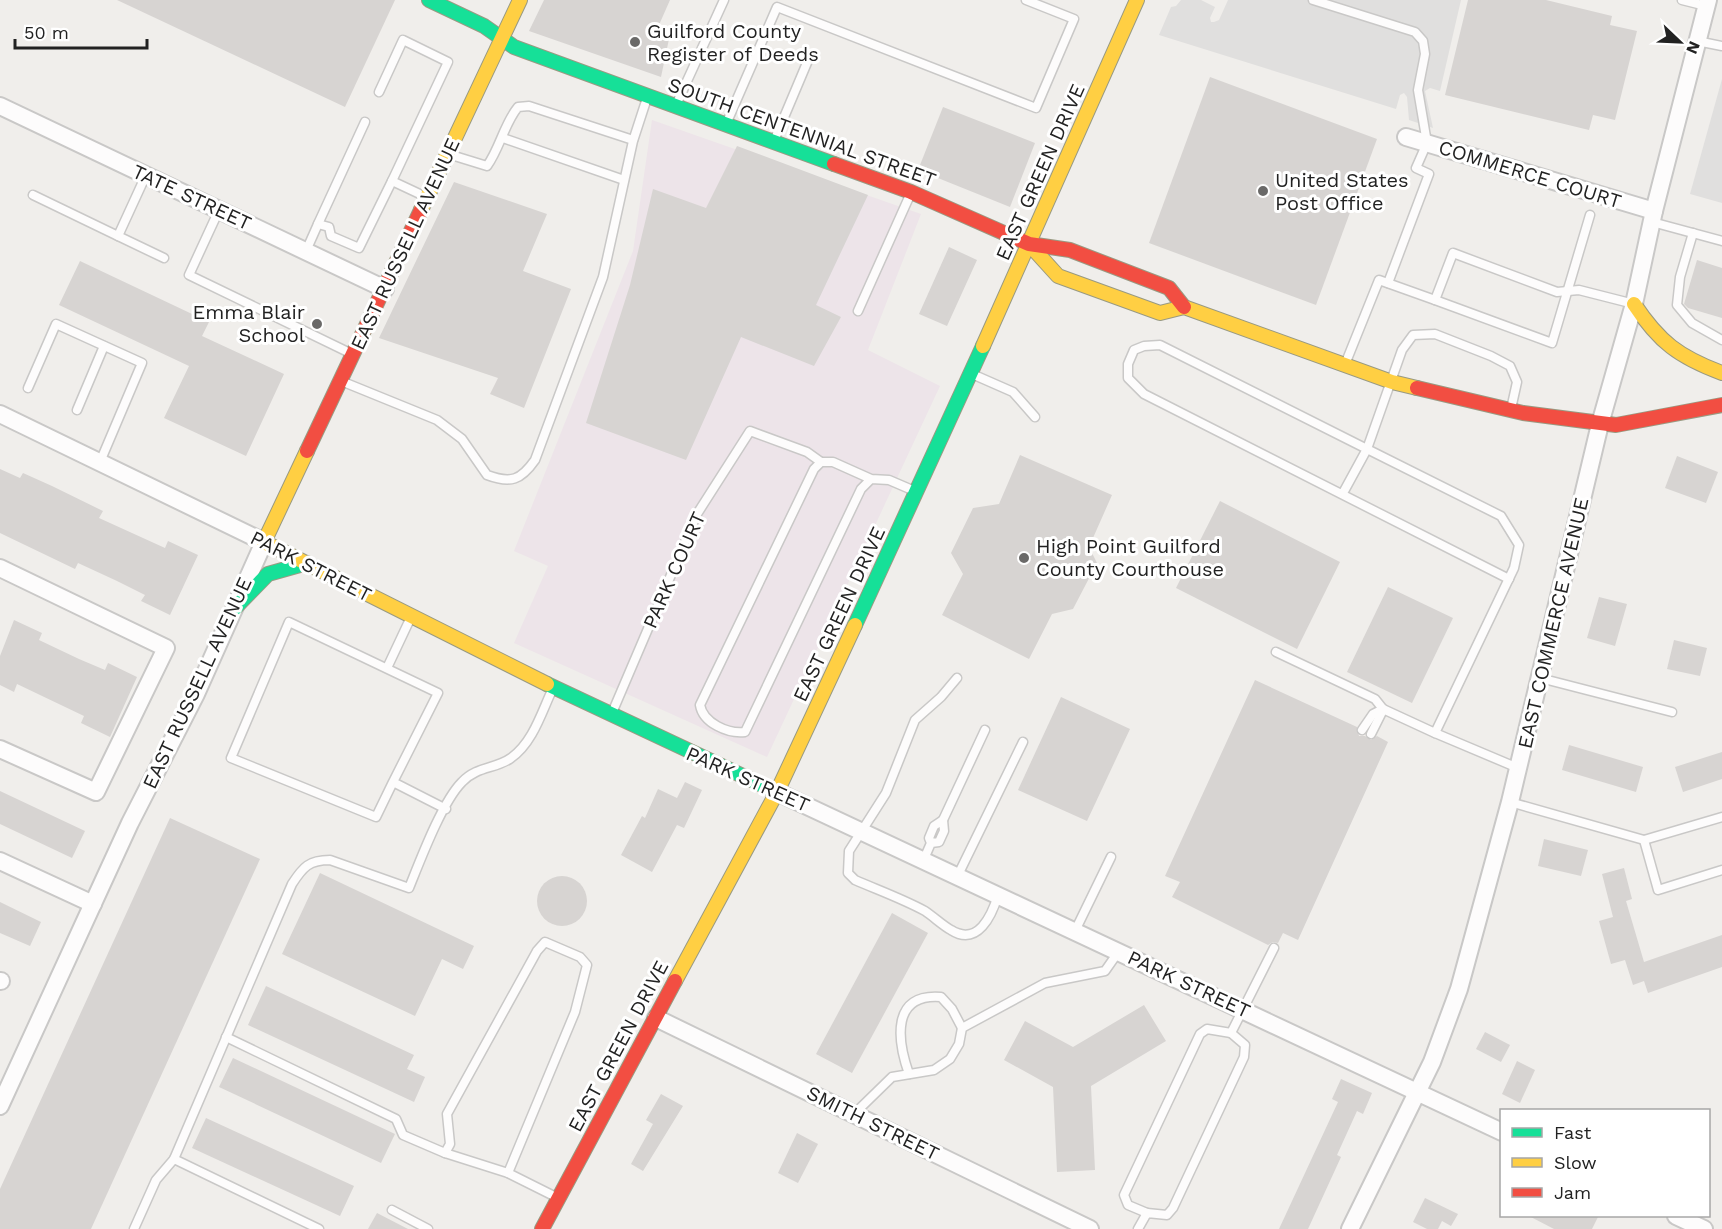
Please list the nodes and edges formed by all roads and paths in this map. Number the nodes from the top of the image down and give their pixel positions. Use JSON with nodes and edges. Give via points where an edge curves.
{"nodes":[{"id":1,"x":429,"y":0,"type":"edge"},
{"id":2,"x":520,"y":0,"type":"edge"},
{"id":3,"x":724,"y":0,"type":"edge"},
{"id":4,"x":1026,"y":0,"type":"edge"},
{"id":5,"x":1137,"y":0,"type":"edge"},
{"id":6,"x":1313,"y":0,"type":"edge"},
{"id":7,"x":1682,"y":0,"type":"edge"},
{"id":8,"x":1707,"y":3,"type":"edge"},
{"id":9,"x":778,"y":4,"type":"edge"},
{"id":10,"x":502,"y":38,"type":"junction"},
{"id":11,"x":1697,"y":41,"type":"junction"},
{"id":12,"x":1722,"y":46,"type":"edge"},
{"id":13,"x":809,"y":58,"type":"dead end"},
{"id":14,"x":379,"y":92,"type":"dead end"},
{"id":15,"x":647,"y":96,"type":"junction"},
{"id":16,"x":0,"y":106,"type":"edge"},
{"id":17,"x":676,"y":106,"type":"junction"},
{"id":18,"x":365,"y":122,"type":"dead end"},
{"id":19,"x":726,"y":124,"type":"junction"},
{"id":20,"x":1406,"y":137,"type":"dead end"},
{"id":21,"x":503,"y":138,"type":"junction"},
{"id":22,"x":633,"y":140,"type":"junction"},
{"id":23,"x":773,"y":142,"type":"junction"},
{"id":24,"x":1425,"y":147,"type":"junction"},
{"id":25,"x":448,"y":154,"type":"junction"},
{"id":26,"x":146,"y":175,"type":"junction"},
{"id":27,"x":624,"y":180,"type":"junction"},
{"id":28,"x":392,"y":181,"type":"junction"},
{"id":29,"x":911,"y":192,"type":"junction"},
{"id":30,"x":33,"y":195,"type":"dead end"},
{"id":31,"x":428,"y":198,"type":"junction"},
{"id":32,"x":219,"y":210,"type":"junction"},
{"id":33,"x":1590,"y":215,"type":"dead end"},
{"id":34,"x":1653,"y":217,"type":"junction"},
{"id":35,"x":318,"y":224,"type":"junction"},
{"id":36,"x":1693,"y":233,"type":"junction"},
{"id":37,"x":118,"y":236,"type":"junction"},
{"id":38,"x":1722,"y":241,"type":"edge"},
{"id":39,"x":1029,"y":244,"type":"junction"},
{"id":40,"x":306,"y":251,"type":"junction"},
{"id":41,"x":164,"y":258,"type":"dead end"},
{"id":42,"x":1388,"y":283,"type":"junction"},
{"id":43,"x":385,"y":289,"type":"junction"},
{"id":44,"x":1569,"y":291,"type":"junction"},
{"id":45,"x":1435,"y":300,"type":"junction"},
{"id":46,"x":1634,"y":304,"type":"junction"},
{"id":47,"x":1184,"y":307,"type":"junction"},
{"id":48,"x":858,"y":311,"type":"dead end"},
{"id":49,"x":1722,"y":340,"type":"edge"},
{"id":50,"x":104,"y":346,"type":"junction"},
{"id":51,"x":353,"y":355,"type":"junction"},
{"id":52,"x":1345,"y":365,"type":"junction"},
{"id":53,"x":1722,"y":373,"type":"edge"},
{"id":54,"x":971,"y":374,"type":"junction"},
{"id":55,"x":341,"y":381,"type":"junction"},
{"id":56,"x":1392,"y":382,"type":"junction"},
{"id":57,"x":28,"y":388,"type":"dead end"},
{"id":58,"x":1722,"y":405,"type":"edge"},
{"id":59,"x":77,"y":410,"type":"dead end"},
{"id":60,"x":1511,"y":410,"type":"junction"},
{"id":61,"x":0,"y":414,"type":"edge"},
{"id":62,"x":1035,"y":417,"type":"dead end"},
{"id":63,"x":1600,"y":423,"type":"junction"},
{"id":64,"x":1367,"y":449,"type":"junction"},
{"id":65,"x":100,"y":462,"type":"junction"},
{"id":66,"x":821,"y":462,"type":"junction"},
{"id":67,"x":871,"y":479,"type":"junction"},
{"id":68,"x":918,"y":492,"type":"junction"},
{"id":69,"x":1343,"y":493,"type":"junction"},
{"id":70,"x":264,"y":542,"type":"junction"},
{"id":71,"x":307,"y":563,"type":"junction"},
{"id":72,"x":0,"y":568,"type":"edge"},
{"id":73,"x":1509,"y":579,"type":"junction"},
{"id":74,"x":232,"y":611,"type":"junction"},
{"id":75,"x":412,"y":617,"type":"junction"},
{"id":76,"x":1276,"y":652,"type":"dead end"},
{"id":77,"x":387,"y":668,"type":"junction"},
{"id":78,"x":957,"y":678,"type":"dead end"},
{"id":79,"x":1540,"y":678,"type":"junction"},
{"id":80,"x":553,"y":688,"type":"junction"},
{"id":81,"x":1383,"y":709,"type":"junction"},
{"id":82,"x":1672,"y":712,"type":"dead end"},
{"id":83,"x":611,"y":716,"type":"junction"},
{"id":84,"x":1362,"y":729,"type":"dead end"},
{"id":85,"x":985,"y":730,"type":"dead end"},
{"id":86,"x":1435,"y":733,"type":"junction"},
{"id":87,"x":1371,"y":734,"type":"dead end"},
{"id":88,"x":1023,"y":742,"type":"dead end"},
{"id":89,"x":0,"y":749,"type":"edge"},
{"id":90,"x":1518,"y":768,"type":"junction"},
{"id":91,"x":393,"y":782,"type":"junction"},
{"id":92,"x":777,"y":792,"type":"junction"},
{"id":93,"x":1510,"y":802,"type":"junction"},
{"id":94,"x":446,"y":809,"type":"junction"},
{"id":95,"x":1722,"y":817,"type":"edge"},
{"id":96,"x":864,"y":831,"type":"junction"},
{"id":97,"x":1644,"y":840,"type":"junction"},
{"id":98,"x":1111,"y":857,"type":"dead end"},
{"id":99,"x":924,"y":859,"type":"junction"},
{"id":100,"x":0,"y":861,"type":"edge"},
{"id":101,"x":1722,"y":870,"type":"edge"},
{"id":102,"x":958,"y":875,"type":"junction"},
{"id":103,"x":999,"y":894,"type":"junction"},
{"id":104,"x":93,"y":904,"type":"junction"},
{"id":105,"x":1075,"y":931,"type":"junction"},
{"id":106,"x":1274,"y":948,"type":"dead end"},
{"id":107,"x":1120,"y":951,"type":"junction"},
{"id":108,"x":1242,"y":1009,"type":"junction"},
{"id":109,"x":656,"y":1018,"type":"junction"},
{"id":110,"x":962,"y":1028,"type":"junction"},
{"id":111,"x":1231,"y":1033,"type":"junction"},
{"id":112,"x":226,"y":1037,"type":"junction"},
{"id":113,"x":909,"y":1074,"type":"junction"},
{"id":114,"x":1417,"y":1091,"type":"junction"},
{"id":115,"x":0,"y":1106,"type":"edge"},
{"id":116,"x":854,"y":1114,"type":"junction"},
{"id":117,"x":1500,"y":1131,"type":"edge"},
{"id":118,"x":446,"y":1153,"type":"junction"},
{"id":119,"x":174,"y":1159,"type":"junction"},
{"id":120,"x":508,"y":1173,"type":"junction"},
{"id":121,"x":559,"y":1198,"type":"junction"},
{"id":122,"x":392,"y":1210,"type":"dead end"},
{"id":123,"x":1147,"y":1213,"type":"junction"},
{"id":124,"x":1680,"y":1217,"type":"edge"},
{"id":125,"x":134,"y":1229,"type":"edge"},
{"id":126,"x":319,"y":1229,"type":"edge"},
{"id":127,"x":428,"y":1229,"type":"edge"},
{"id":128,"x":542,"y":1229,"type":"edge"},
{"id":129,"x":1090,"y":1229,"type":"edge"},
{"id":130,"x":1138,"y":1229,"type":"edge"},
{"id":131,"x":1350,"y":1229,"type":"edge"},
{"id":132,"x":1704,"y":1229,"type":"edge"}],
"edges":[{"from":1,"to":10,"type":"main road","name":"SOUTH CENTENNIAL STREET"},
{"from":2,"to":10,"type":"main road","name":"EAST RUSSELL AVENUE"},
{"from":3,"to":17,"type":"lane"},
{"from":4,"to":9,"type":"lane","via":[[1074,19],[1036,108]]},
{"from":5,"to":39,"type":"main road","name":"EAST GREEN DRIVE"},
{"from":6,"to":24,"type":"lane","via":[[1416,32],[1423,41],[1425,54],[1418,90]]},
{"from":7,"to":8,"type":"lane"},
{"from":8,"to":11,"type":"street","name":"EAST COMMERCE AVENUE"},
{"from":9,"to":19,"type":"lane"},
{"from":10,"to":15,"type":"main road","name":"SOUTH CENTENNIAL STREET","via":[[514,47]]},
{"from":10,"to":25,"type":"main road","name":"EAST RUSSELL AVENUE"},
{"from":11,"to":12,"type":"lane"},
{"from":11,"to":34,"type":"street","name":"EAST COMMERCE AVENUE"},
{"from":13,"to":23,"type":"lane"},
{"from":14,"to":28,"type":"lane","via":[[403,40],[448,62]]},
{"from":15,"to":17,"type":"main road","name":"SOUTH CENTENNIAL STREET"},
{"from":15,"to":22,"type":"lane"},
{"from":16,"to":26,"type":"street","name":"TATE STREET"},
{"from":17,"to":19,"type":"main road","name":"SOUTH CENTENNIAL STREET"},
{"from":18,"to":35,"type":"lane"},
{"from":19,"to":23,"type":"main road","name":"SOUTH CENTENNIAL STREET"},
{"from":20,"to":24,"type":"street","name":"COMMERCE COURT"},
{"from":21,"to":22,"type":"lane","via":[[512,114],[518,108],[530,106]]},
{"from":21,"to":25,"type":"lane","via":[[487,166]]},
{"from":21,"to":27,"type":"lane"},
{"from":22,"to":27,"type":"lane"},
{"from":23,"to":29,"type":"main road","name":"SOUTH CENTENNIAL STREET"},
{"from":24,"to":34,"type":"street","name":"COMMERCE COURT"},
{"from":24,"to":42,"type":"lane","via":[[1416,168],[1429,174]]},
{"from":25,"to":31,"type":"main road","name":"EAST RUSSELL AVENUE"},
{"from":26,"to":32,"type":"street","name":"TATE STREET"},
{"from":26,"to":37,"type":"lane"},
{"from":27,"to":55,"type":"lane","via":[[603,277],[538,450],[524,476],[512,481],[487,476],[462,439],[437,420]]},
{"from":28,"to":31,"type":"lane"},
{"from":28,"to":35,"type":"lane","via":[[359,248],[331,236],[329,227]]},
{"from":29,"to":39,"type":"main road","name":"SOUTH CENTENNIAL STREET"},
{"from":29,"to":48,"type":"lane"},
{"from":30,"to":37,"type":"lane"},
{"from":31,"to":43,"type":"main road","name":"EAST RUSSELL AVENUE"},
{"from":32,"to":40,"type":"street","name":"TATE STREET"},
{"from":32,"to":51,"type":"lane","via":[[189,275]]},
{"from":33,"to":44,"type":"lane"},
{"from":34,"to":36,"type":"lane"},
{"from":34,"to":46,"type":"street","name":"EAST COMMERCE AVENUE"},
{"from":35,"to":40,"type":"lane"},
{"from":36,"to":38,"type":"lane"},
{"from":36,"to":49,"type":"lane","via":[[1680,277],[1677,305],[1692,323]]},
{"from":37,"to":41,"type":"lane"},
{"from":39,"to":47,"type":"main road","name":"SOUTH CENTENNIAL STREET","via":[[1070,250],[1169,288]]},
{"from":39,"to":47,"type":"main road","name":"SOUTH CENTENNIAL STREET","via":[[1058,276],[1160,313]]},
{"from":39,"to":54,"type":"main road","name":"EAST GREEN DRIVE"},
{"from":40,"to":43,"type":"street","name":"TATE STREET"},
{"from":42,"to":45,"type":"lane"},
{"from":42,"to":52,"type":"lane","via":[[1379,279]]},
{"from":43,"to":51,"type":"main road","name":"EAST RUSSELL AVENUE"},
{"from":44,"to":45,"type":"lane","via":[[1557,292],[1453,253]]},
{"from":44,"to":45,"type":"lane","via":[[1552,343]]},
{"from":44,"to":46,"type":"lane"},
{"from":46,"to":53,"type":"main road","via":[[1662,344],[1686,360]]},
{"from":46,"to":63,"type":"street","name":"EAST COMMERCE AVENUE"},
{"from":47,"to":52,"type":"main road","name":"SOUTH CENTENNIAL STREET"},
{"from":50,"to":57,"type":"lane","via":[[56,324]]},
{"from":50,"to":59,"type":"lane"},
{"from":50,"to":65,"type":"lane","via":[[142,363]]},
{"from":51,"to":55,"type":"main road","name":"EAST RUSSELL AVENUE"},
{"from":52,"to":56,"type":"main road","name":"SOUTH CENTENNIAL STREET"},
{"from":54,"to":62,"type":"lane","via":[[1013,392]]},
{"from":54,"to":68,"type":"main road","name":"EAST GREEN DRIVE"},
{"from":55,"to":70,"type":"main road","name":"EAST RUSSELL AVENUE"},
{"from":56,"to":60,"type":"main road","name":"SOUTH CENTENNIAL STREET"},
{"from":56,"to":60,"type":"lane","via":[[1402,350],[1413,335],[1435,334],[1510,366],[1517,382]]},
{"from":56,"to":64,"type":"lane"},
{"from":58,"to":63,"type":"main road","name":"SOUTH CENTENNIAL STREET","via":[[1616,425]]},
{"from":60,"to":63,"type":"main road","name":"SOUTH CENTENNIAL STREET"},
{"from":61,"to":65,"type":"street","name":"PARK STREET"},
{"from":63,"to":79,"type":"street","name":"EAST COMMERCE AVENUE"},
{"from":64,"to":69,"type":"lane"},
{"from":64,"to":69,"type":"lane","via":[[1160,345],[1134,350],[1128,378],[1138,390]]},
{"from":64,"to":73,"type":"lane","via":[[1501,516],[1519,545]]},
{"from":65,"to":70,"type":"street","name":"PARK STREET"},
{"from":66,"to":67,"type":"lane","via":[[833,462]]},
{"from":66,"to":67,"type":"lane","via":[[814,469],[700,705],[701,714],[708,721],[734,733],[745,732],[751,721],[861,489]]},
{"from":66,"to":83,"type":"lane","name":"PARK COURT","via":[[807,452],[750,431],[697,514]]},
{"from":67,"to":68,"type":"lane","via":[[889,480]]},
{"from":68,"to":92,"type":"main road","name":"EAST GREEN DRIVE"},
{"from":69,"to":73,"type":"lane"},
{"from":70,"to":71,"type":"main road","name":"PARK STREET"},
{"from":70,"to":74,"type":"street","name":"EAST RUSSELL AVENUE"},
{"from":71,"to":74,"type":"main road","via":[[268,574]]},
{"from":71,"to":75,"type":"main road","name":"PARK STREET"},
{"from":72,"to":89,"type":"street","via":[[166,648],[96,792]]},
{"from":73,"to":86,"type":"lane"},
{"from":74,"to":104,"type":"street","name":"EAST RUSSELL AVENUE","via":[[196,694]]},
{"from":75,"to":77,"type":"lane"},
{"from":75,"to":80,"type":"main road","name":"PARK STREET"},
{"from":76,"to":81,"type":"lane","via":[[1376,699]]},
{"from":77,"to":91,"type":"lane","via":[[438,693]]},
{"from":77,"to":91,"type":"lane","via":[[289,622],[231,758],[376,817]]},
{"from":78,"to":96,"type":"lane","via":[[915,720],[886,793]]},
{"from":79,"to":82,"type":"lane"},
{"from":79,"to":90,"type":"street","name":"EAST COMMERCE AVENUE"},
{"from":80,"to":83,"type":"main road","name":"PARK STREET"},
{"from":80,"to":94,"type":"lane","via":[[532,734],[511,759],[480,768],[461,783]]},
{"from":81,"to":84,"type":"lane","via":[[1372,714]]},
{"from":81,"to":86,"type":"lane"},
{"from":81,"to":87,"type":"lane"},
{"from":83,"to":92,"type":"main road","name":"PARK STREET"},
{"from":85,"to":99,"type":"lane","via":[[943,820],[939,842],[931,843]]},
{"from":86,"to":90,"type":"lane"},
{"from":88,"to":102,"type":"lane"},
{"from":90,"to":93,"type":"street","name":"EAST COMMERCE AVENUE"},
{"from":91,"to":94,"type":"lane"},
{"from":92,"to":96,"type":"street","name":"PARK STREET"},
{"from":92,"to":109,"type":"main road","name":"EAST GREEN DRIVE"},
{"from":93,"to":97,"type":"lane"},
{"from":93,"to":114,"type":"street","name":"EAST COMMERCE AVENUE","via":[[1459,989]]},
{"from":94,"to":112,"type":"lane","via":[[409,888],[330,860],[305,864],[292,884]]},
{"from":95,"to":97,"type":"lane"},
{"from":96,"to":99,"type":"street","name":"PARK STREET"},
{"from":96,"to":103,"type":"lane","via":[[849,851],[848,873],[855,880],[924,910],[953,932],[965,935],[985,926]]},
{"from":97,"to":101,"type":"lane","via":[[1658,890]]},
{"from":98,"to":105,"type":"lane"},
{"from":99,"to":102,"type":"street","name":"PARK STREET"},
{"from":100,"to":104,"type":"street"},
{"from":102,"to":103,"type":"street","name":"PARK STREET"},
{"from":103,"to":105,"type":"street","name":"PARK STREET"},
{"from":104,"to":115,"type":"street","name":"EAST RUSSELL AVENUE"},
{"from":105,"to":107,"type":"street","name":"PARK STREET"},
{"from":106,"to":108,"type":"lane"},
{"from":107,"to":108,"type":"street","name":"PARK STREET"},
{"from":107,"to":110,"type":"lane","via":[[1105,971],[1045,983]]},
{"from":108,"to":111,"type":"lane"},
{"from":108,"to":114,"type":"street","name":"PARK STREET"},
{"from":109,"to":116,"type":"street","name":"SMITH STREET"},
{"from":109,"to":121,"type":"main road","name":"EAST GREEN DRIVE"},
{"from":110,"to":113,"type":"lane","via":[[950,1059],[934,1070]]},
{"from":110,"to":113,"type":"lane","via":[[941,997],[924,996],[910,1005],[899,1032]]},
{"from":111,"to":123,"type":"lane","via":[[1245,1045],[1244,1058],[1173,1208],[1167,1215]]},
{"from":111,"to":123,"type":"lane","via":[[1206,1029],[1200,1034],[1124,1195],[1128,1205]]},
{"from":112,"to":118,"type":"lane","via":[[396,1119],[403,1135]]},
{"from":112,"to":119,"type":"lane"},
{"from":113,"to":116,"type":"lane","via":[[892,1077]]},
{"from":114,"to":117,"type":"street","name":"PARK STREET"},
{"from":114,"to":131,"type":"street","name":"EAST COMMERCE AVENUE"},
{"from":116,"to":129,"type":"street","name":"SMITH STREET"},
{"from":118,"to":120,"type":"lane"},
{"from":118,"to":120,"type":"lane","via":[[450,1144],[447,1114],[545,942],[580,957],[587,965],[575,1012]]},
{"from":119,"to":125,"type":"lane","via":[[156,1180]]},
{"from":119,"to":126,"type":"lane"},
{"from":120,"to":121,"type":"lane"},
{"from":121,"to":128,"type":"main road","name":"EAST GREEN DRIVE"},
{"from":122,"to":127,"type":"lane"},
{"from":123,"to":130,"type":"lane"},
{"from":124,"to":132,"type":"street"}]}
